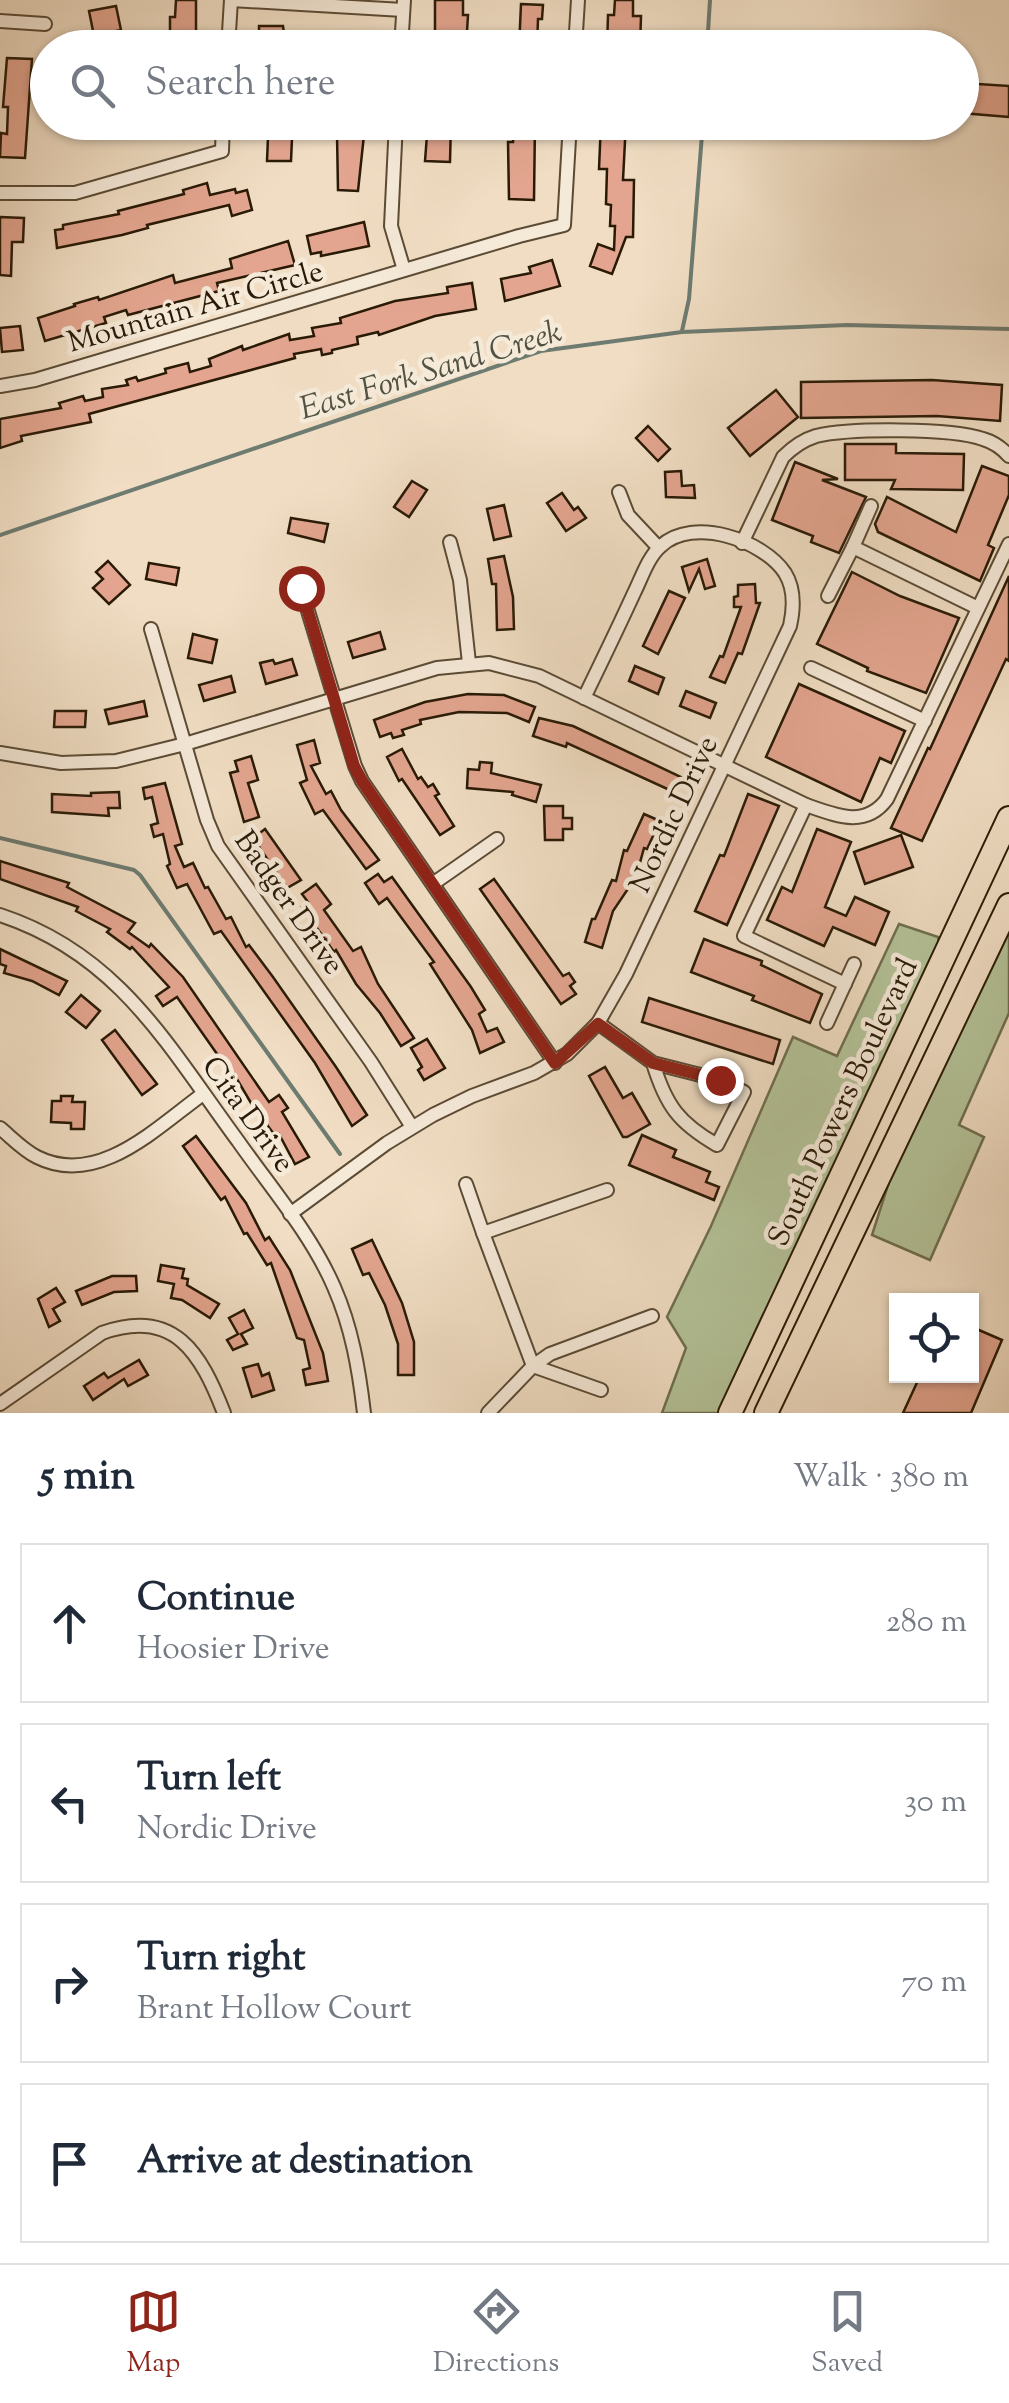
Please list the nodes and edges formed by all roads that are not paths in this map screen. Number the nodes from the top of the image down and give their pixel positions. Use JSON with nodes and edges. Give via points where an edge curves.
{"nodes":[{"id":1,"x":231,"y":0,"type":"edge"},
{"id":2,"x":578,"y":0,"type":"edge"},
{"id":3,"x":404,"y":5,"type":"edge"},
{"id":4,"x":0,"y":21,"type":"edge"},
{"id":5,"x":45,"y":24,"type":"dead end"},
{"id":6,"x":229,"y":30,"type":"edge"},
{"id":7,"x":402,"y":30,"type":"edge"},
{"id":8,"x":576,"y":30,"type":"edge"},
{"id":9,"x":223,"y":140,"type":"edge"},
{"id":10,"x":395,"y":140,"type":"edge"},
{"id":11,"x":569,"y":140,"type":"edge"},
{"id":12,"x":0,"y":194,"type":"edge"},
{"id":13,"x":404,"y":270,"type":"junction"},
{"id":14,"x":0,"y":386,"type":"edge"},
{"id":15,"x":1009,"y":456,"type":"edge"},
{"id":16,"x":619,"y":492,"type":"dead end"},
{"id":17,"x":871,"y":506,"type":"dead end"},
{"id":18,"x":450,"y":542,"type":"dead end"},
{"id":19,"x":742,"y":543,"type":"junction"},
{"id":20,"x":1009,"y":544,"type":"edge"},
{"id":21,"x":853,"y":546,"type":"junction"},
{"id":22,"x":658,"y":548,"type":"junction"},
{"id":23,"x":301,"y":588,"type":"dead end"},
{"id":24,"x":828,"y":596,"type":"dead end"},
{"id":25,"x":978,"y":608,"type":"junction"},
{"id":26,"x":151,"y":629,"type":"dead end"},
{"id":27,"x":469,"y":663,"type":"junction"},
{"id":28,"x":811,"y":668,"type":"dead end"},
{"id":29,"x":584,"y":698,"type":"junction"},
{"id":30,"x":334,"y":699,"type":"junction"},
{"id":31,"x":925,"y":721,"type":"junction"},
{"id":32,"x":186,"y":744,"type":"junction"},
{"id":33,"x":0,"y":753,"type":"edge"},
{"id":34,"x":723,"y":766,"type":"junction"},
{"id":35,"x":806,"y":805,"type":"junction"},
{"id":36,"x":1009,"y":818,"type":"edge"},
{"id":37,"x":497,"y":838,"type":"dead end"},
{"id":38,"x":434,"y":883,"type":"junction"},
{"id":39,"x":1009,"y":905,"type":"edge"},
{"id":40,"x":0,"y":916,"type":"edge"},
{"id":41,"x":854,"y":964,"type":"dead end"},
{"id":42,"x":845,"y":984,"type":"junction"},
{"id":43,"x":827,"y":1023,"type":"dead end"},
{"id":44,"x":598,"y":1024,"type":"junction"},
{"id":45,"x":555,"y":1063,"type":"junction"},
{"id":46,"x":653,"y":1063,"type":"junction"},
{"id":47,"x":203,"y":1094,"type":"junction"},
{"id":48,"x":0,"y":1128,"type":"edge"},
{"id":49,"x":412,"y":1128,"type":"junction"},
{"id":50,"x":466,"y":1184,"type":"dead end"},
{"id":51,"x":607,"y":1190,"type":"dead end"},
{"id":52,"x":290,"y":1214,"type":"junction"},
{"id":53,"x":484,"y":1233,"type":"junction"},
{"id":54,"x":652,"y":1316,"type":"dead end"},
{"id":55,"x":533,"y":1366,"type":"junction"},
{"id":56,"x":601,"y":1390,"type":"dead end"},
{"id":57,"x":0,"y":1403,"type":"edge"},
{"id":58,"x":224,"y":1413,"type":"edge"},
{"id":59,"x":364,"y":1413,"type":"edge"},
{"id":60,"x":488,"y":1413,"type":"edge"},
{"id":61,"x":730,"y":1413,"type":"edge"},
{"id":62,"x":766,"y":1413,"type":"edge"}],
"edges":[{"from":1,"to":3,"type":"street"},
{"from":1,"to":6,"type":"street"},
{"from":2,"to":8,"type":"street"},
{"from":3,"to":7,"type":"street"},
{"from":4,"to":5,"type":"street"},
{"from":9,"to":12,"type":"street","via":[[222,151],[75,193]]},
{"from":10,"to":13,"type":"street","via":[[391,226]]},
{"from":11,"to":13,"type":"street","name":"Mountain Air Circle","via":[[564,225]]},
{"from":13,"to":14,"type":"street","name":"Mountain Air Circle"},
{"from":15,"to":19,"type":"street","via":[[967,436],[815,436],[783,457]]},
{"from":16,"to":22,"type":"street","via":[[628,515]]},
{"from":17,"to":21,"type":"street"},
{"from":18,"to":27,"type":"street"},
{"from":19,"to":22,"type":"street","name":"Nordic Drive","via":[[703,530]]},
{"from":19,"to":34,"type":"street","name":"Nordic Drive","via":[[784,573],[794,611]]},
{"from":20,"to":25,"type":"street"},
{"from":21,"to":24,"type":"street"},
{"from":21,"to":25,"type":"street"},
{"from":22,"to":29,"type":"street"},
{"from":23,"to":30,"type":"street"},
{"from":25,"to":31,"type":"street"},
{"from":26,"to":32,"type":"street","name":"Badger Drive"},
{"from":27,"to":29,"type":"street","via":[[524,670]]},
{"from":27,"to":30,"type":"street"},
{"from":28,"to":31,"type":"street"},
{"from":29,"to":34,"type":"street"},
{"from":30,"to":32,"type":"street"},
{"from":30,"to":38,"type":"street","via":[[362,781]]},
{"from":31,"to":35,"type":"street","via":[[880,809],[844,818]]},
{"from":32,"to":33,"type":"street","via":[[95,763]]},
{"from":32,"to":49,"type":"street","name":"Badger Drive","via":[[218,846]]},
{"from":34,"to":35,"type":"street"},
{"from":34,"to":44,"type":"street","name":"Nordic Drive"},
{"from":35,"to":42,"type":"street","via":[[744,936]]},
{"from":36,"to":61,"type":"highway","name":"South Powers Boulevard"},
{"from":37,"to":38,"type":"street"},
{"from":38,"to":45,"type":"street"},
{"from":39,"to":62,"type":"highway"},
{"from":40,"to":47,"type":"street","name":"Cita Drive","via":[[67,944],[98,967],[142,1010]]},
{"from":41,"to":42,"type":"street"},
{"from":42,"to":43,"type":"street"},
{"from":44,"to":45,"type":"street","name":"Nordic Drive"},
{"from":44,"to":46,"type":"street"},
{"from":45,"to":49,"type":"street","name":"Nordic Drive"},
{"from":46,"to":46,"type":"street","via":[[744,1092],[718,1146],[684,1126]]},
{"from":47,"to":48,"type":"street","via":[[96,1164],[46,1161]]},
{"from":47,"to":52,"type":"street","name":"Cita Drive"},
{"from":49,"to":52,"type":"street","name":"Nordic Drive"},
{"from":50,"to":53,"type":"street"},
{"from":51,"to":53,"type":"street"},
{"from":52,"to":59,"type":"street","name":"Cita Drive","via":[[326,1271],[348,1325]]},
{"from":53,"to":55,"type":"street"},
{"from":54,"to":55,"type":"street"},
{"from":55,"to":56,"type":"street"},
{"from":55,"to":60,"type":"street"},
{"from":57,"to":58,"type":"street","via":[[102,1334],[148,1326],[175,1335],[195,1352]]}]}
